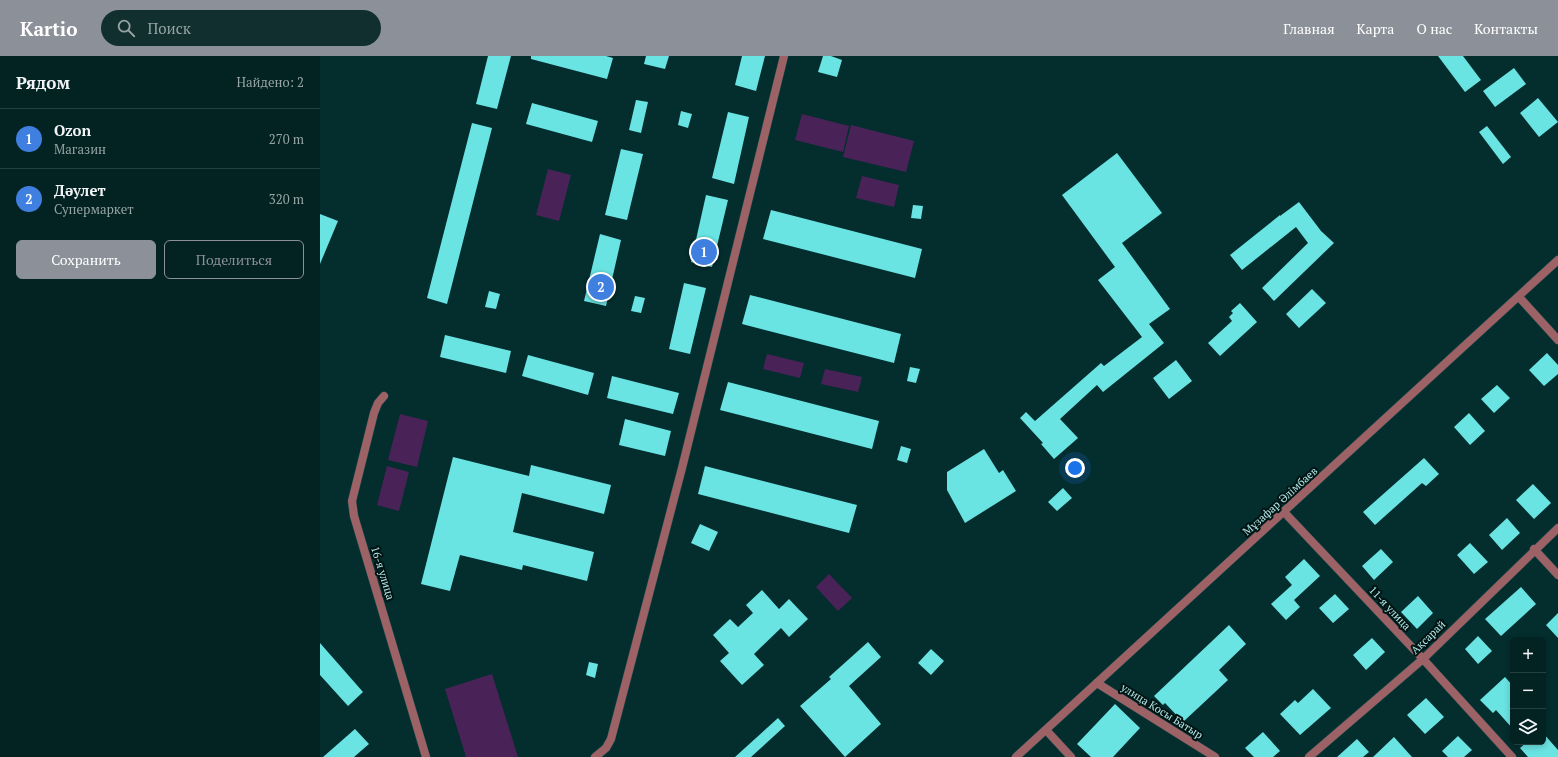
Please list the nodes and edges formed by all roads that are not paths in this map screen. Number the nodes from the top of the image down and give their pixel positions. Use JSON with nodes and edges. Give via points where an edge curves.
{"nodes":[{"id":1,"x":784,"y":56,"type":"edge"},
{"id":2,"x":1558,"y":260,"type":"edge"},
{"id":3,"x":1519,"y":297,"type":"junction"},
{"id":4,"x":1558,"y":340,"type":"edge"},
{"id":5,"x":384,"y":396,"type":"dead end"},
{"id":6,"x":1284,"y":512,"type":"junction"},
{"id":7,"x":1558,"y":528,"type":"edge"},
{"id":8,"x":1534,"y":549,"type":"junction"},
{"id":9,"x":1558,"y":575,"type":"edge"},
{"id":10,"x":1423,"y":659,"type":"junction"},
{"id":11,"x":1097,"y":683,"type":"junction"},
{"id":12,"x":1046,"y":730,"type":"junction"},
{"id":13,"x":426,"y":757,"type":"edge"},
{"id":14,"x":595,"y":757,"type":"edge"},
{"id":15,"x":1016,"y":757,"type":"edge"},
{"id":16,"x":1070,"y":757,"type":"edge"},
{"id":17,"x":1215,"y":757,"type":"edge"},
{"id":18,"x":1309,"y":757,"type":"edge"},
{"id":19,"x":1512,"y":757,"type":"edge"}],
"edges":[{"from":1,"to":14,"type":"street","via":[[682,468],[611,739],[606,748]]},
{"from":2,"to":3,"type":"street","name":"Мұзафар Әлімбаев"},
{"from":3,"to":4,"type":"street"},
{"from":3,"to":6,"type":"street","name":"Мұзафар Әлімбаев"},
{"from":5,"to":13,"type":"street","name":"16-я улица","via":[[378,402],[374,413],[352,501],[354,516]]},
{"from":6,"to":10,"type":"street","name":"11-я улица"},
{"from":6,"to":11,"type":"street","name":"Мұзафар Әлімбаев"},
{"from":7,"to":8,"type":"street","name":"Ақсарай"},
{"from":8,"to":9,"type":"street"},
{"from":8,"to":10,"type":"street","name":"Ақсарай"},
{"from":10,"to":18,"type":"street","name":"Ақсарай"},
{"from":10,"to":19,"type":"street","name":"11-я улица"},
{"from":11,"to":12,"type":"street","name":"Мұзафар Әлімбаев"},
{"from":11,"to":17,"type":"street","name":"улица Косы Батыр"},
{"from":12,"to":15,"type":"street","name":"Мұзафар Әлімбаев"},
{"from":12,"to":16,"type":"street"}]}
